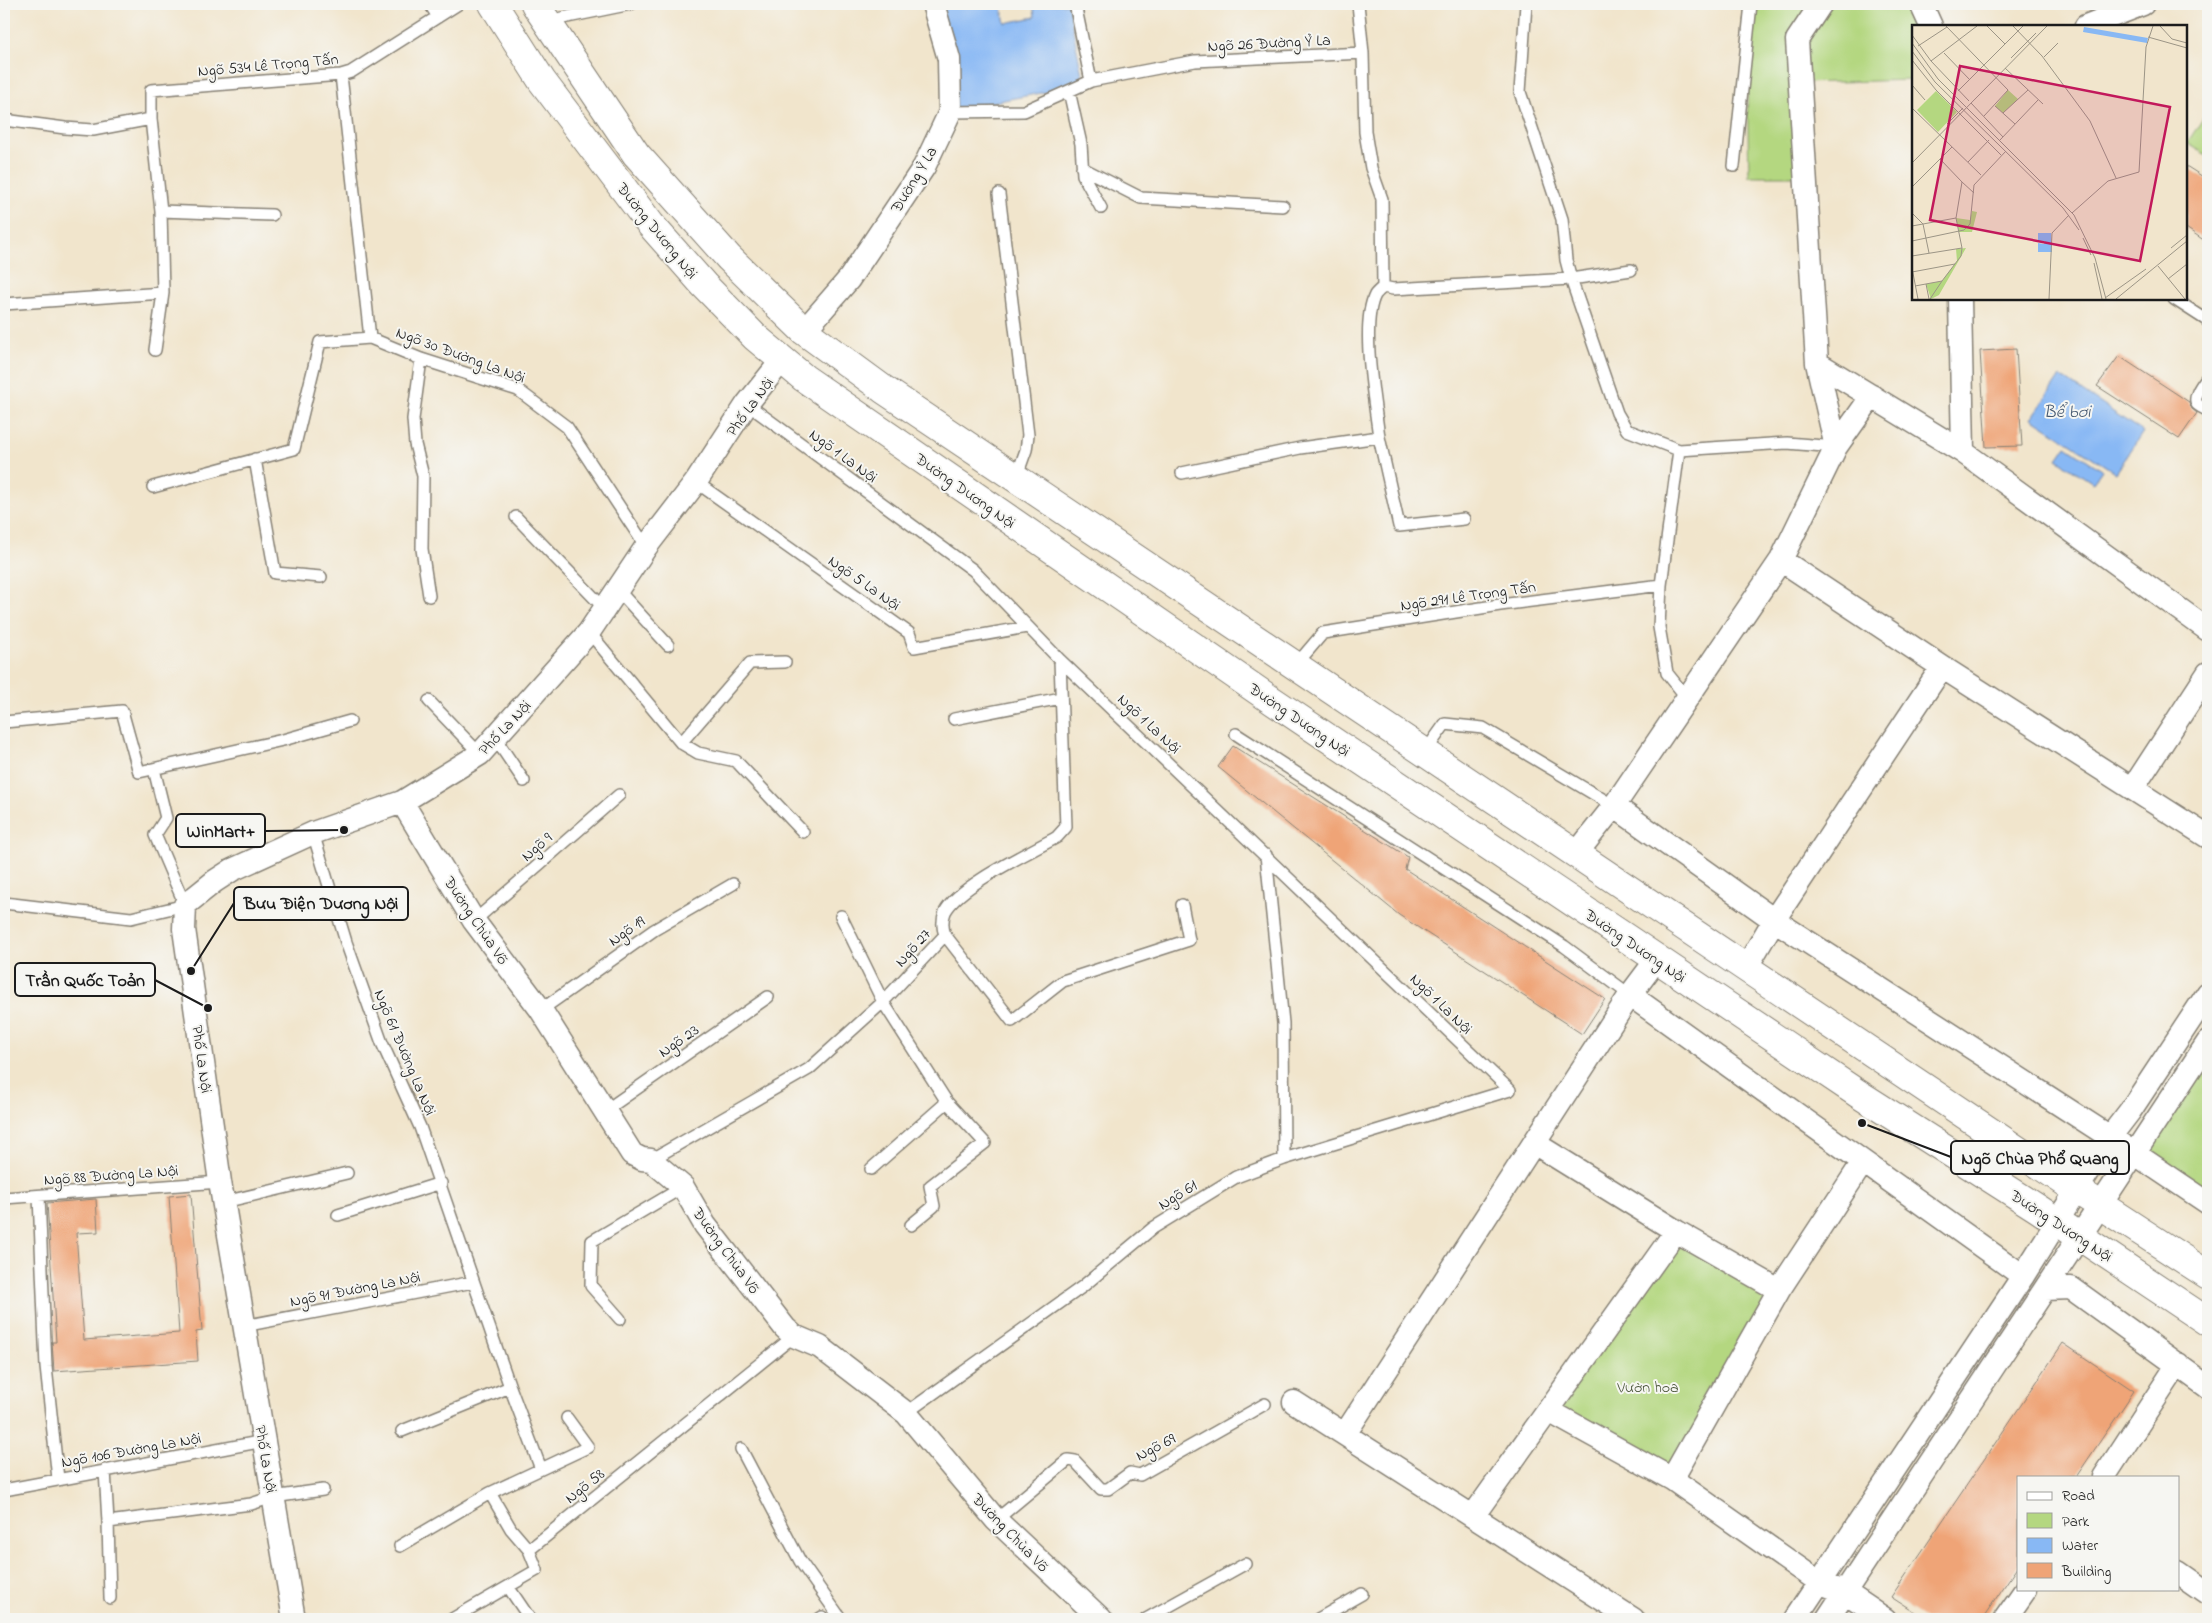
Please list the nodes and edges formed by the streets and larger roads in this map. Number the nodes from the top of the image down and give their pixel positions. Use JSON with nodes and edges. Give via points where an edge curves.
{"nodes":[{"id":1,"x":493,"y":4,"type":"edge"},
{"id":2,"x":933,"y":4,"type":"edge"},
{"id":3,"x":1821,"y":4,"type":"edge"},
{"id":4,"x":1921,"y":4,"type":"edge"},
{"id":5,"x":2143,"y":4,"type":"edge"},
{"id":6,"x":541,"y":12,"type":"edge"},
{"id":7,"x":1931,"y":25,"type":"edge"},
{"id":8,"x":2089,"y":25,"type":"edge"},
{"id":9,"x":1960,"y":300,"type":"edge"},
{"id":10,"x":804,"y":331,"type":"junction"},
{"id":11,"x":782,"y":359,"type":"junction"},
{"id":12,"x":1817,"y":363,"type":"junction"},
{"id":13,"x":1872,"y":396,"type":"junction"},
{"id":14,"x":1836,"y":447,"type":"junction"},
{"id":15,"x":1964,"y":452,"type":"junction"},
{"id":16,"x":1781,"y":560,"type":"junction"},
{"id":17,"x":2208,"y":630,"type":"edge"},
{"id":18,"x":1942,"y":667,"type":"junction"},
{"id":19,"x":2208,"y":673,"type":"edge"},
{"id":20,"x":2133,"y":788,"type":"junction"},
{"id":21,"x":402,"y":802,"type":"junction"},
{"id":22,"x":1614,"y":806,"type":"junction"},
{"id":23,"x":2208,"y":837,"type":"edge"},
{"id":24,"x":1576,"y":854,"type":"junction"},
{"id":25,"x":1774,"y":920,"type":"junction"},
{"id":26,"x":1657,"y":959,"type":"junction"},
{"id":27,"x":1746,"y":968,"type":"junction"},
{"id":28,"x":2208,"y":994,"type":"edge"},
{"id":29,"x":1630,"y":995,"type":"junction"},
{"id":30,"x":2208,"y":1042,"type":"edge"},
{"id":31,"x":2110,"y":1137,"type":"junction"},
{"id":32,"x":1534,"y":1143,"type":"junction"},
{"id":33,"x":2136,"y":1154,"type":"junction"},
{"id":34,"x":1863,"y":1162,"type":"junction"},
{"id":35,"x":2077,"y":1190,"type":"junction"},
{"id":36,"x":2208,"y":1203,"type":"edge"},
{"id":37,"x":2100,"y":1205,"type":"junction"},
{"id":38,"x":2057,"y":1221,"type":"junction"},
{"id":39,"x":1676,"y":1231,"type":"junction"},
{"id":40,"x":2080,"y":1236,"type":"junction"},
{"id":41,"x":2208,"y":1275,"type":"edge"},
{"id":42,"x":2022,"y":1276,"type":"junction"},
{"id":43,"x":2045,"y":1289,"type":"junction"},
{"id":44,"x":1779,"y":1290,"type":"junction"},
{"id":45,"x":2208,"y":1322,"type":"edge"},
{"id":46,"x":2178,"y":1364,"type":"junction"},
{"id":47,"x":2208,"y":1387,"type":"edge"},
{"id":48,"x":1294,"y":1402,"type":"dead end"},
{"id":49,"x":1549,"y":1411,"type":"junction"},
{"id":50,"x":1345,"y":1434,"type":"junction"},
{"id":51,"x":2105,"y":1476,"type":"edge"},
{"id":52,"x":1672,"y":1480,"type":"junction"},
{"id":53,"x":1474,"y":1516,"type":"junction"},
{"id":54,"x":2180,"y":1573,"type":"edge"},
{"id":55,"x":1820,"y":1583,"type":"junction"},
{"id":56,"x":2025,"y":1590,"type":"edge"},
{"id":57,"x":1845,"y":1592,"type":"junction"},
{"id":58,"x":2208,"y":1593,"type":"edge"},
{"id":59,"x":294,"y":1619,"type":"edge"},
{"id":60,"x":1101,"y":1619,"type":"edge"},
{"id":61,"x":1633,"y":1619,"type":"edge"},
{"id":62,"x":1796,"y":1619,"type":"edge"},
{"id":63,"x":1827,"y":1619,"type":"edge"},
{"id":64,"x":1885,"y":1619,"type":"edge"},
{"id":65,"x":2005,"y":1619,"type":"edge"}],
"edges":[{"from":1,"to":11,"type":"main road","name":"Đường Dương Nội","via":[[542,80],[651,225],[704,285],[755,337]]},
{"from":2,"to":10,"type":"street","name":"Đường Ỷ La","via":[[949,59],[950,112],[919,175],[849,278]]},
{"from":3,"to":12,"type":"street","via":[[1797,40]]},
{"from":4,"to":7,"type":"street"},
{"from":5,"to":8,"type":"street"},
{"from":6,"to":10,"type":"main road","name":"Đường Dương Nội","via":[[636,154],[729,258]]},
{"from":9,"to":15,"type":"street"},
{"from":10,"to":11,"type":"main road"},
{"from":10,"to":24,"type":"main road","name":"Đường Dương Nội","via":[[883,389]]},
{"from":11,"to":21,"type":"street","name":"Phố La Nội","via":[[747,404],[696,482],[646,547],[589,632],[487,746]]},
{"from":11,"to":26,"type":"main road","name":"Đường Dương Nội","via":[[804,378],[1259,692]]},
{"from":12,"to":13,"type":"street"},
{"from":12,"to":14,"type":"street"},
{"from":13,"to":14,"type":"street"},
{"from":13,"to":15,"type":"street"},
{"from":14,"to":16,"type":"street"},
{"from":15,"to":17,"type":"street"},
{"from":16,"to":18,"type":"street"},
{"from":16,"to":22,"type":"street"},
{"from":18,"to":20,"type":"street"},
{"from":18,"to":25,"type":"street"},
{"from":19,"to":20,"type":"street"},
{"from":20,"to":23,"type":"street"},
{"from":21,"to":59,"type":"street","name":"Phố La Nội","via":[[313,833],[232,870],[185,905],[184,929],[222,1192]]},
{"from":21,"to":60,"type":"street","name":"Đường Chùa Võ","via":[[474,921],[541,1010],[632,1154],[651,1160],[683,1187],[705,1226],[785,1328],[794,1336],[820,1347],[906,1413],[996,1520]]},
{"from":22,"to":24,"type":"street"},
{"from":22,"to":25,"type":"street"},
{"from":24,"to":27,"type":"main road","name":"Đường Dương Nội"},
{"from":25,"to":27,"type":"street"},
{"from":25,"to":31,"type":"street"},
{"from":26,"to":29,"type":"street"},
{"from":26,"to":38,"type":"main road","name":"Đường Dương Nội"},
{"from":27,"to":35,"type":"main road","name":"Đường Dương Nội"},
{"from":28,"to":31,"type":"street"},
{"from":29,"to":32,"type":"street"},
{"from":29,"to":34,"type":"street"},
{"from":30,"to":33,"type":"street"},
{"from":31,"to":33,"type":"street"},
{"from":31,"to":35,"type":"street"},
{"from":32,"to":39,"type":"street"},
{"from":32,"to":50,"type":"street"},
{"from":33,"to":36,"type":"street"},
{"from":33,"to":37,"type":"street"},
{"from":34,"to":42,"type":"street"},
{"from":34,"to":44,"type":"street"},
{"from":35,"to":37,"type":"main road","name":"Đường Dương Nội"},
{"from":35,"to":38,"type":"street"},
{"from":37,"to":40,"type":"street"},
{"from":37,"to":41,"type":"main road","name":"Đường Dương Nội"},
{"from":38,"to":40,"type":"main road","name":"Đường Dương Nội"},
{"from":38,"to":42,"type":"street"},
{"from":39,"to":44,"type":"street"},
{"from":39,"to":49,"type":"street"},
{"from":40,"to":43,"type":"street"},
{"from":40,"to":45,"type":"main road","name":"Đường Dương Nội"},
{"from":42,"to":55,"type":"street"},
{"from":43,"to":46,"type":"street","via":[[2071,1288]]},
{"from":43,"to":57,"type":"street"},
{"from":44,"to":52,"type":"street"},
{"from":46,"to":47,"type":"street"},
{"from":46,"to":51,"type":"street"},
{"from":48,"to":50,"type":"street"},
{"from":49,"to":52,"type":"street"},
{"from":49,"to":53,"type":"street"},
{"from":50,"to":53,"type":"street"},
{"from":52,"to":55,"type":"street"},
{"from":53,"to":61,"type":"street"},
{"from":54,"to":58,"type":"street"},
{"from":55,"to":57,"type":"street"},
{"from":55,"to":62,"type":"street"},
{"from":56,"to":65,"type":"street"},
{"from":57,"to":63,"type":"street"},
{"from":57,"to":64,"type":"street"}]}
